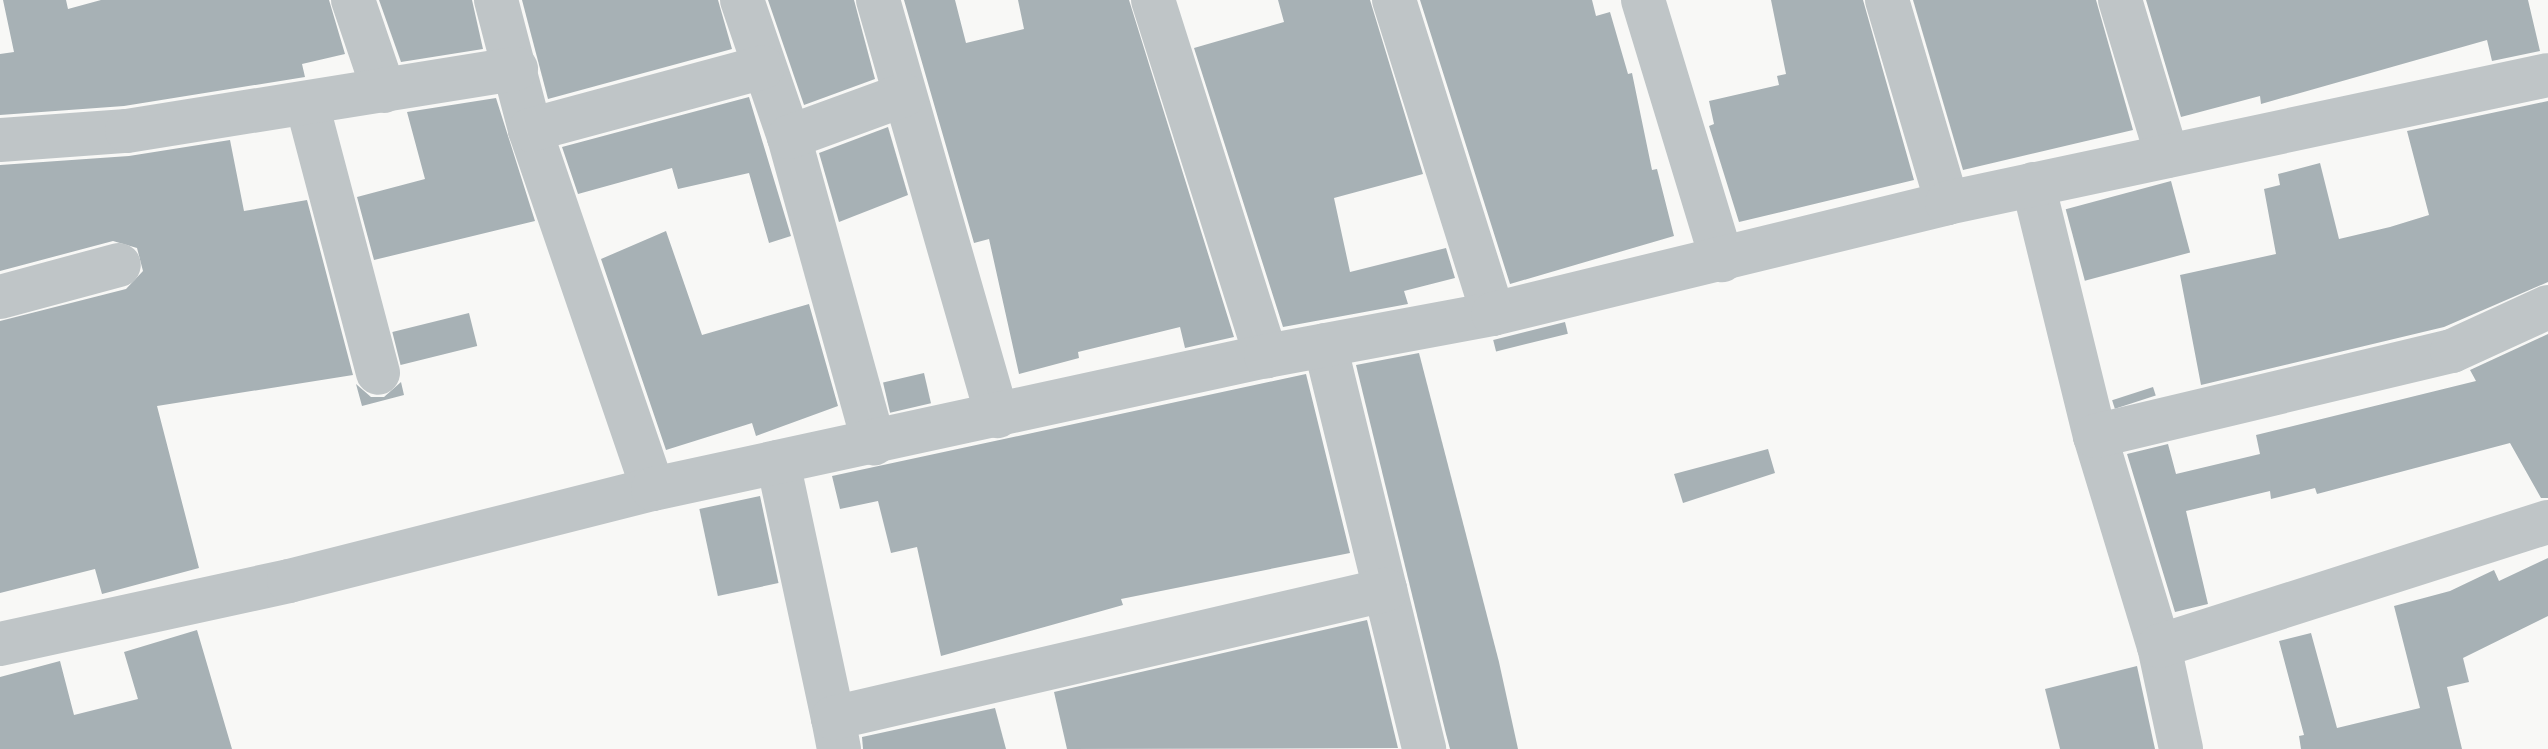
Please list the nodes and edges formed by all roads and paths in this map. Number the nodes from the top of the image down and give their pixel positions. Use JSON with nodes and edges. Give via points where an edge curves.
{"nodes":[{"id":1,"x":353,"y":0,"type":"edge"},
{"id":2,"x":496,"y":0,"type":"edge"},
{"id":3,"x":742,"y":0,"type":"edge"},
{"id":4,"x":878,"y":0,"type":"edge"},
{"id":5,"x":1153,"y":0,"type":"edge"},
{"id":6,"x":1394,"y":0,"type":"edge"},
{"id":7,"x":1643,"y":0,"type":"edge"},
{"id":8,"x":1887,"y":0,"type":"edge"},
{"id":9,"x":2120,"y":0,"type":"edge"},
{"id":10,"x":763,"y":67,"type":"junction"},
{"id":11,"x":516,"y":69,"type":"junction"},
{"id":12,"x":2548,"y":75,"type":"edge"},
{"id":13,"x":384,"y":91,"type":"junction"},
{"id":14,"x":904,"y":95,"type":"junction"},
{"id":15,"x":307,"y":104,"type":"junction"},
{"id":16,"x":530,"y":130,"type":"junction"},
{"id":17,"x":789,"y":137,"type":"junction"},
{"id":18,"x":0,"y":140,"type":"edge"},
{"id":19,"x":2167,"y":156,"type":"junction"},
{"id":20,"x":2033,"y":184,"type":"junction"},
{"id":21,"x":1947,"y":203,"type":"junction"},
{"id":22,"x":1722,"y":260,"type":"junction"},
{"id":23,"x":119,"y":265,"type":"dead end"},
{"id":24,"x":0,"y":297,"type":"edge"},
{"id":25,"x":2548,"y":307,"type":"edge"},
{"id":26,"x":1493,"y":314,"type":"junction"},
{"id":27,"x":1325,"y":345,"type":"junction"},
{"id":28,"x":1266,"y":356,"type":"junction"},
{"id":29,"x":378,"y":373,"type":"dead end"},
{"id":30,"x":997,"y":416,"type":"junction"},
{"id":31,"x":2095,"y":436,"type":"junction"},
{"id":32,"x":874,"y":443,"type":"junction"},
{"id":33,"x":778,"y":462,"type":"junction"},
{"id":34,"x":653,"y":489,"type":"junction"},
{"id":35,"x":2548,"y":522,"type":"edge"},
{"id":36,"x":1385,"y":590,"type":"junction"},
{"id":37,"x":0,"y":644,"type":"edge"},
{"id":38,"x":2159,"y":646,"type":"junction"},
{"id":39,"x":836,"y":733,"type":"edge"},
{"id":40,"x":1424,"y":749,"type":"edge"},
{"id":41,"x":2181,"y":749,"type":"edge"}],
"edges":[{"from":1,"to":13,"type":"street"},
{"from":2,"to":11,"type":"street"},
{"from":3,"to":10,"type":"street"},
{"from":4,"to":14,"type":"street"},
{"from":5,"to":28,"type":"street"},
{"from":6,"to":26,"type":"street"},
{"from":7,"to":22,"type":"street"},
{"from":8,"to":21,"type":"street"},
{"from":9,"to":19,"type":"street"},
{"from":10,"to":16,"type":"street"},
{"from":10,"to":17,"type":"street"},
{"from":11,"to":13,"type":"street"},
{"from":11,"to":16,"type":"street"},
{"from":12,"to":19,"type":"street"},
{"from":13,"to":15,"type":"street"},
{"from":14,"to":17,"type":"street"},
{"from":14,"to":30,"type":"street"},
{"from":15,"to":18,"type":"street","via":[[127,131]]},
{"from":15,"to":29,"type":"street"},
{"from":16,"to":34,"type":"street"},
{"from":17,"to":32,"type":"street"},
{"from":19,"to":20,"type":"street"},
{"from":20,"to":21,"type":"street"},
{"from":20,"to":31,"type":"street"},
{"from":21,"to":22,"type":"street"},
{"from":22,"to":26,"type":"street"},
{"from":23,"to":24,"type":"street"},
{"from":25,"to":31,"type":"street","via":[[2452,351]]},
{"from":26,"to":27,"type":"street"},
{"from":27,"to":28,"type":"street"},
{"from":27,"to":36,"type":"street"},
{"from":28,"to":30,"type":"street"},
{"from":30,"to":32,"type":"street"},
{"from":31,"to":38,"type":"street"},
{"from":32,"to":33,"type":"street"},
{"from":33,"to":34,"type":"street"},
{"from":33,"to":39,"type":"street"},
{"from":34,"to":37,"type":"street","via":[[289,581]]},
{"from":35,"to":38,"type":"street"},
{"from":36,"to":39,"type":"street"},
{"from":36,"to":40,"type":"street"},
{"from":38,"to":41,"type":"street"}]}
